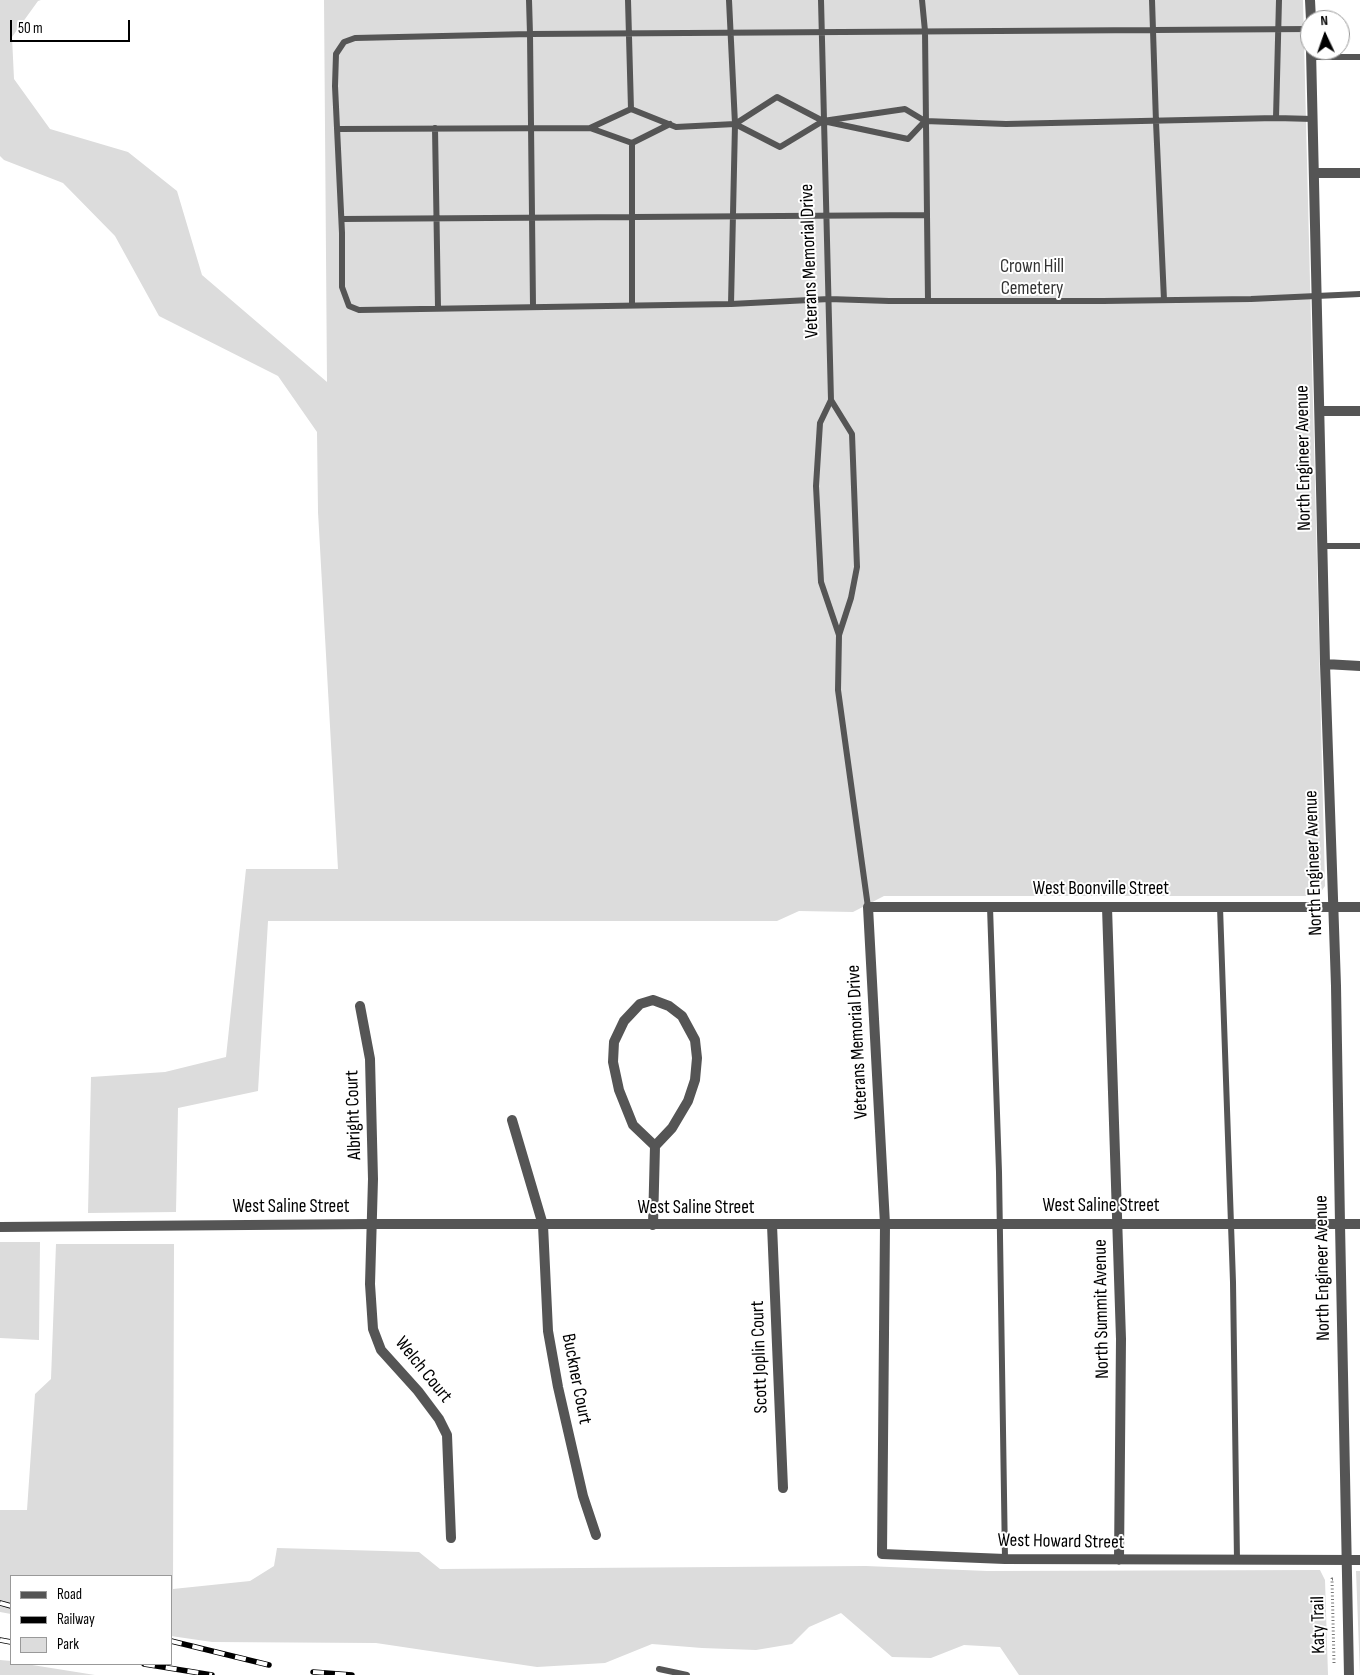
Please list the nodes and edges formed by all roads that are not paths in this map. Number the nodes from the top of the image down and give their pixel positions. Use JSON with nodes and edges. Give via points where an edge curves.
{"nodes":[{"id":1,"x":528,"y":0,"type":"edge"},
{"id":2,"x":628,"y":0,"type":"edge"},
{"id":3,"x":729,"y":0,"type":"edge"},
{"id":4,"x":821,"y":0,"type":"edge"},
{"id":5,"x":922,"y":0,"type":"edge"},
{"id":6,"x":1152,"y":0,"type":"edge"},
{"id":7,"x":1279,"y":0,"type":"edge"},
{"id":8,"x":1279,"y":29,"type":"junction"},
{"id":9,"x":1300,"y":29,"type":"edge"},
{"id":10,"x":1153,"y":30,"type":"junction"},
{"id":11,"x":925,"y":31,"type":"junction"},
{"id":12,"x":730,"y":32,"type":"junction"},
{"id":13,"x":822,"y":32,"type":"junction"},
{"id":14,"x":629,"y":33,"type":"junction"},
{"id":15,"x":530,"y":34,"type":"junction"},
{"id":16,"x":1311,"y":60,"type":"edge"},
{"id":17,"x":631,"y":109,"type":"junction"},
{"id":18,"x":1276,"y":118,"type":"junction"},
{"id":19,"x":1313,"y":120,"type":"junction"},
{"id":20,"x":924,"y":121,"type":"junction"},
{"id":21,"x":823,"y":122,"type":"junction"},
{"id":22,"x":1156,"y":122,"type":"junction"},
{"id":23,"x":670,"y":124,"type":"junction"},
{"id":24,"x":735,"y":124,"type":"junction"},
{"id":25,"x":436,"y":128,"type":"junction"},
{"id":26,"x":531,"y":128,"type":"junction"},
{"id":27,"x":590,"y":128,"type":"junction"},
{"id":28,"x":338,"y":129,"type":"junction"},
{"id":29,"x":632,"y":143,"type":"junction"},
{"id":30,"x":1360,"y":172,"type":"edge"},
{"id":31,"x":1314,"y":173,"type":"junction"},
{"id":32,"x":826,"y":215,"type":"junction"},
{"id":33,"x":927,"y":215,"type":"junction"},
{"id":34,"x":733,"y":216,"type":"junction"},
{"id":35,"x":532,"y":217,"type":"junction"},
{"id":36,"x":632,"y":217,"type":"junction"},
{"id":37,"x":437,"y":218,"type":"junction"},
{"id":38,"x":342,"y":219,"type":"junction"},
{"id":39,"x":1360,"y":294,"type":"edge"},
{"id":40,"x":1318,"y":296,"type":"junction"},
{"id":41,"x":829,"y":299,"type":"junction"},
{"id":42,"x":1164,"y":300,"type":"junction"},
{"id":43,"x":928,"y":301,"type":"junction"},
{"id":44,"x":731,"y":304,"type":"junction"},
{"id":45,"x":632,"y":305,"type":"junction"},
{"id":46,"x":533,"y":306,"type":"junction"},
{"id":47,"x":438,"y":308,"type":"junction"},
{"id":48,"x":831,"y":400,"type":"junction"},
{"id":49,"x":1320,"y":411,"type":"junction"},
{"id":50,"x":1360,"y":411,"type":"edge"},
{"id":51,"x":1323,"y":546,"type":"junction"},
{"id":52,"x":1360,"y":546,"type":"edge"},
{"id":53,"x":839,"y":635,"type":"junction"},
{"id":54,"x":1325,"y":664,"type":"junction"},
{"id":55,"x":1360,"y":666,"type":"edge"},
{"id":56,"x":868,"y":907,"type":"junction"},
{"id":57,"x":990,"y":907,"type":"junction"},
{"id":58,"x":1107,"y":907,"type":"junction"},
{"id":59,"x":1220,"y":907,"type":"junction"},
{"id":60,"x":1333,"y":907,"type":"junction"},
{"id":61,"x":1360,"y":907,"type":"edge"},
{"id":62,"x":360,"y":1006,"type":"dead end"},
{"id":63,"x":512,"y":1120,"type":"dead end"},
{"id":64,"x":654,"y":1146,"type":"junction"},
{"id":65,"x":372,"y":1224,"type":"junction"},
{"id":66,"x":772,"y":1224,"type":"junction"},
{"id":67,"x":885,"y":1224,"type":"junction"},
{"id":68,"x":999,"y":1224,"type":"junction"},
{"id":69,"x":1118,"y":1224,"type":"junction"},
{"id":70,"x":1231,"y":1224,"type":"junction"},
{"id":71,"x":1340,"y":1224,"type":"junction"},
{"id":72,"x":1360,"y":1224,"type":"edge"},
{"id":73,"x":543,"y":1225,"type":"junction"},
{"id":74,"x":653,"y":1226,"type":"junction"},
{"id":75,"x":0,"y":1227,"type":"edge"},
{"id":76,"x":883,"y":1448,"type":"joint"},
{"id":77,"x":783,"y":1488,"type":"dead end"},
{"id":78,"x":596,"y":1535,"type":"dead end"},
{"id":79,"x":451,"y":1538,"type":"dead end"},
{"id":80,"x":1005,"y":1559,"type":"junction"},
{"id":81,"x":1119,"y":1560,"type":"junction"},
{"id":82,"x":1237,"y":1560,"type":"junction"},
{"id":83,"x":1347,"y":1560,"type":"junction"},
{"id":84,"x":1360,"y":1560,"type":"edge"},
{"id":85,"x":659,"y":1669,"type":"dead end"},
{"id":86,"x":687,"y":1675,"type":"edge"},
{"id":87,"x":1349,"y":1675,"type":"edge"}],
"edges":[{"from":1,"to":15,"type":"lane"},
{"from":2,"to":14,"type":"lane"},
{"from":3,"to":12,"type":"lane"},
{"from":4,"to":13,"type":"lane","name":"Veterans Memorial Drive"},
{"from":5,"to":11,"type":"lane"},
{"from":6,"to":10,"type":"lane"},
{"from":7,"to":8,"type":"lane"},
{"from":8,"to":9,"type":"lane"},
{"from":8,"to":10,"type":"lane"},
{"from":8,"to":18,"type":"lane"},
{"from":10,"to":11,"type":"lane"},
{"from":10,"to":22,"type":"lane"},
{"from":11,"to":13,"type":"lane"},
{"from":11,"to":20,"type":"lane"},
{"from":12,"to":13,"type":"lane"},
{"from":12,"to":14,"type":"lane"},
{"from":12,"to":24,"type":"lane"},
{"from":13,"to":21,"type":"lane","name":"Veterans Memorial Drive"},
{"from":14,"to":15,"type":"lane"},
{"from":14,"to":17,"type":"lane"},
{"from":15,"to":26,"type":"lane"},
{"from":15,"to":28,"type":"lane","via":[[355,38],[344,42],[336,54]]},
{"from":16,"to":19,"type":"street","name":"North Engineer Avenue"},
{"from":17,"to":23,"type":"lane"},
{"from":17,"to":27,"type":"lane"},
{"from":18,"to":19,"type":"lane"},
{"from":18,"to":22,"type":"lane"},
{"from":19,"to":31,"type":"street","name":"North Engineer Avenue"},
{"from":20,"to":21,"type":"lane","via":[[905,109]]},
{"from":20,"to":21,"type":"lane","via":[[908,139]]},
{"from":20,"to":22,"type":"lane","via":[[1006,124]]},
{"from":20,"to":33,"type":"lane"},
{"from":21,"to":24,"type":"lane","via":[[780,147]]},
{"from":21,"to":24,"type":"lane","via":[[777,97]]},
{"from":21,"to":32,"type":"lane","name":"Veterans Memorial Drive"},
{"from":22,"to":42,"type":"lane"},
{"from":23,"to":24,"type":"lane","via":[[676,127]]},
{"from":23,"to":29,"type":"lane"},
{"from":24,"to":34,"type":"lane"},
{"from":25,"to":26,"type":"lane"},
{"from":25,"to":28,"type":"lane"},
{"from":25,"to":37,"type":"lane"},
{"from":26,"to":27,"type":"lane"},
{"from":26,"to":35,"type":"lane"},
{"from":27,"to":29,"type":"lane"},
{"from":28,"to":38,"type":"lane"},
{"from":29,"to":36,"type":"lane"},
{"from":30,"to":31,"type":"street"},
{"from":31,"to":40,"type":"street","name":"North Engineer Avenue"},
{"from":32,"to":33,"type":"lane"},
{"from":32,"to":34,"type":"lane"},
{"from":32,"to":41,"type":"lane","name":"Veterans Memorial Drive"},
{"from":33,"to":43,"type":"lane"},
{"from":34,"to":36,"type":"lane"},
{"from":34,"to":44,"type":"lane"},
{"from":35,"to":36,"type":"lane"},
{"from":35,"to":37,"type":"lane"},
{"from":35,"to":46,"type":"lane"},
{"from":36,"to":45,"type":"lane"},
{"from":37,"to":38,"type":"lane"},
{"from":37,"to":47,"type":"lane"},
{"from":38,"to":47,"type":"lane","via":[[342,288],[349,306],[359,310]]},
{"from":39,"to":40,"type":"lane"},
{"from":40,"to":42,"type":"lane"},
{"from":40,"to":49,"type":"street","name":"North Engineer Avenue"},
{"from":41,"to":43,"type":"lane"},
{"from":41,"to":44,"type":"lane"},
{"from":41,"to":48,"type":"lane","name":"Veterans Memorial Drive"},
{"from":42,"to":43,"type":"lane"},
{"from":44,"to":45,"type":"lane"},
{"from":45,"to":46,"type":"lane"},
{"from":46,"to":47,"type":"lane"},
{"from":48,"to":53,"type":"lane","name":"Veterans Memorial Drive","via":[[820,423],[816,486],[822,582]]},
{"from":48,"to":53,"type":"lane","name":"Veterans Memorial Drive","via":[[852,434],[856,567],[851,598]]},
{"from":49,"to":50,"type":"street"},
{"from":49,"to":51,"type":"street","name":"North Engineer Avenue"},
{"from":51,"to":52,"type":"lane"},
{"from":51,"to":54,"type":"street","name":"North Engineer Avenue"},
{"from":53,"to":56,"type":"lane","name":"Veterans Memorial Drive","via":[[838,690]]},
{"from":54,"to":55,"type":"street"},
{"from":54,"to":60,"type":"street","name":"North Engineer Avenue"},
{"from":56,"to":57,"type":"street","name":"West Boonville Street"},
{"from":56,"to":67,"type":"street","name":"Veterans Memorial Drive"},
{"from":57,"to":58,"type":"street","name":"West Boonville Street"},
{"from":57,"to":68,"type":"lane"},
{"from":58,"to":59,"type":"street","name":"West Boonville Street"},
{"from":58,"to":69,"type":"street","name":"North Summit Avenue"},
{"from":59,"to":60,"type":"street","name":"West Boonville Street"},
{"from":59,"to":70,"type":"lane"},
{"from":60,"to":61,"type":"street","name":"West Boonville Street"},
{"from":60,"to":71,"type":"street","name":"North Engineer Avenue"},
{"from":62,"to":65,"type":"street","name":"Albright Court","via":[[370,1059]]},
{"from":63,"to":73,"type":"street","name":"Buckner Court"},
{"from":64,"to":64,"type":"street","via":[[672,1128],[688,1101],[695,1080],[697,1058],[695,1040],[682,1016],[653,1000],[640,1004],[624,1021],[614,1042],[613,1062],[619,1090],[633,1125]]},
{"from":64,"to":74,"type":"street"},
{"from":65,"to":73,"type":"street","name":"West Saline Street"},
{"from":65,"to":75,"type":"street","name":"West Saline Street"},
{"from":65,"to":79,"type":"street","name":"Welch Court","via":[[370,1284],[373,1329],[381,1350],[423,1398],[447,1435]]},
{"from":66,"to":67,"type":"street","name":"West Saline Street"},
{"from":66,"to":74,"type":"street","name":"West Saline Street"},
{"from":66,"to":77,"type":"street","name":"Scott Joplin Court"},
{"from":67,"to":68,"type":"street","name":"West Saline Street"},
{"from":67,"to":76,"type":"street","name":"Veterans Memorial Drive"},
{"from":68,"to":69,"type":"street","name":"West Saline Street"},
{"from":68,"to":80,"type":"lane"},
{"from":69,"to":70,"type":"street","name":"West Saline Street"},
{"from":69,"to":81,"type":"street","name":"North Summit Avenue","via":[[1121,1339]]},
{"from":70,"to":71,"type":"street","name":"West Saline Street"},
{"from":70,"to":82,"type":"lane"},
{"from":71,"to":72,"type":"street","name":"West Saline Street"},
{"from":71,"to":83,"type":"street","name":"North Engineer Avenue"},
{"from":73,"to":74,"type":"street","name":"West Saline Street"},
{"from":73,"to":78,"type":"street","name":"Buckner Court","via":[[548,1331],[583,1496]]},
{"from":76,"to":80,"type":"street","name":"West Howard Street","via":[[882,1554]]},
{"from":80,"to":81,"type":"street","name":"West Howard Street"},
{"from":81,"to":82,"type":"street","name":"West Howard Street"},
{"from":82,"to":83,"type":"street","name":"West Howard Street"},
{"from":83,"to":84,"type":"street","name":"West Howard Street"},
{"from":83,"to":87,"type":"street","name":"North Engineer Avenue"},
{"from":85,"to":86,"type":"lane"}]}
